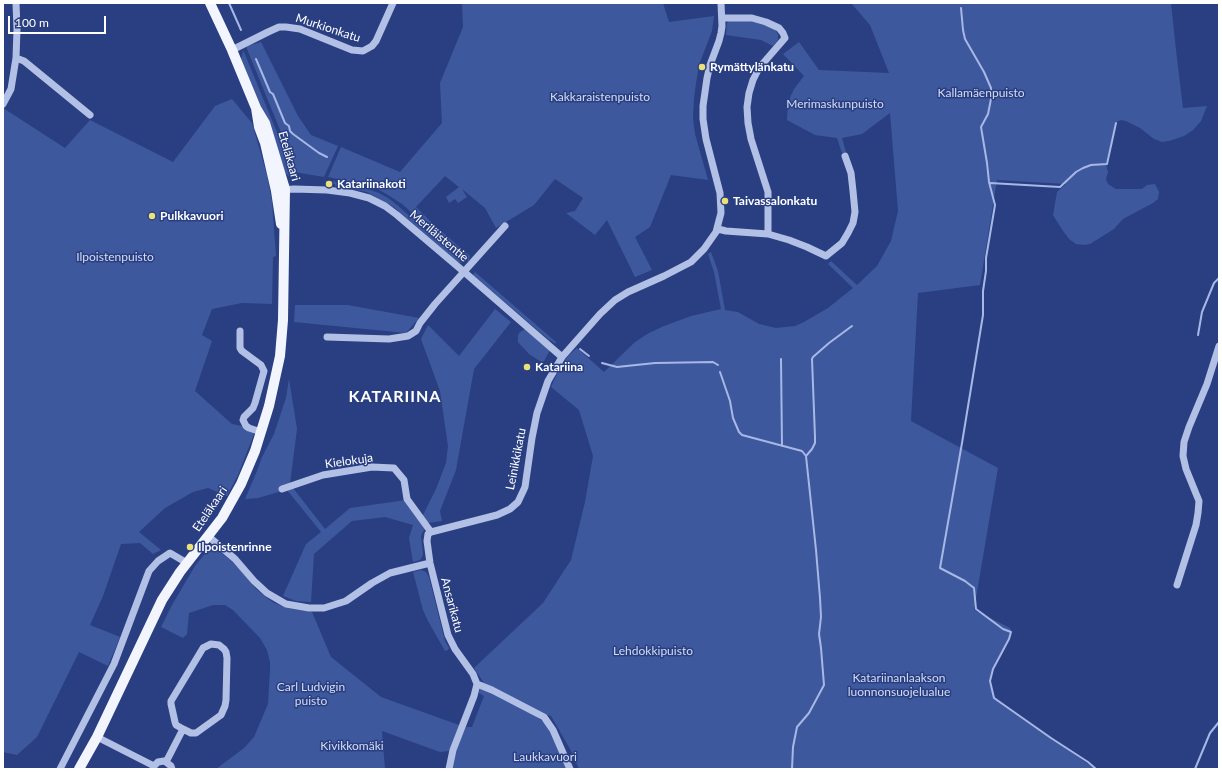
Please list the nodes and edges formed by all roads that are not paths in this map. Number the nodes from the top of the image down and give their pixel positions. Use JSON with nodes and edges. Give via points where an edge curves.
{"nodes":[{"id":1,"x":16,"y":3,"type":"edge"},
{"id":2,"x":210,"y":3,"type":"edge"},
{"id":3,"x":393,"y":3,"type":"edge"},
{"id":4,"x":721,"y":3,"type":"edge"},
{"id":5,"x":722,"y":18,"type":"junction"},
{"id":6,"x":232,"y":50,"type":"junction"},
{"id":7,"x":16,"y":58,"type":"junction"},
{"id":8,"x":3,"y":104,"type":"edge"},
{"id":9,"x":90,"y":115,"type":"dead end"},
{"id":10,"x":845,"y":156,"type":"dead end"},
{"id":11,"x":281,"y":190,"type":"junction"},
{"id":12,"x":505,"y":226,"type":"dead end"},
{"id":13,"x":718,"y":229,"type":"junction"},
{"id":14,"x":768,"y":234,"type":"junction"},
{"id":15,"x":463,"y":271,"type":"junction"},
{"id":16,"x":240,"y":331,"type":"dead end"},
{"id":17,"x":327,"y":337,"type":"dead end"},
{"id":18,"x":1219,"y":346,"type":"edge"},
{"id":19,"x":562,"y":357,"type":"junction"},
{"id":20,"x":261,"y":432,"type":"junction"},
{"id":21,"x":282,"y":489,"type":"dead end"},
{"id":22,"x":431,"y":532,"type":"junction"},
{"id":23,"x":208,"y":536,"type":"junction"},
{"id":24,"x":187,"y":563,"type":"junction"},
{"id":25,"x":430,"y":563,"type":"junction"},
{"id":26,"x":1177,"y":585,"type":"dead end"},
{"id":27,"x":477,"y":684,"type":"junction"},
{"id":28,"x":183,"y":729,"type":"junction"},
{"id":29,"x":97,"y":737,"type":"junction"},
{"id":30,"x":166,"y":762,"type":"junction"},
{"id":31,"x":153,"y":767,"type":"edge"},
{"id":32,"x":60,"y":769,"type":"edge"},
{"id":33,"x":79,"y":769,"type":"edge"},
{"id":34,"x":172,"y":769,"type":"edge"},
{"id":35,"x":448,"y":769,"type":"edge"},
{"id":36,"x":570,"y":769,"type":"edge"}],
"edges":[{"from":1,"to":7,"type":"street"},
{"from":2,"to":6,"type":"main road","name":"Eteläkaari"},
{"from":3,"to":6,"type":"street","name":"Murkionkatu","via":[[376,41],[364,51],[352,50],[300,29],[286,27],[279,27]]},
{"from":4,"to":5,"type":"street"},
{"from":5,"to":13,"type":"street","via":[[721,33],[710,65],[703,106],[705,135],[720,193],[721,213]]},
{"from":5,"to":14,"type":"street","via":[[752,18],[766,22],[779,28],[785,38],[759,68],[749,93],[747,107],[751,139],[768,192]]},
{"from":6,"to":11,"type":"main road","name":"Eteläkaari","via":[[256,108],[265,123]]},
{"from":7,"to":8,"type":"street","via":[[11,90]]},
{"from":7,"to":9,"type":"street","via":[[24,61]]},
{"from":10,"to":14,"type":"street","via":[[851,173],[855,212],[853,223],[842,243],[826,256],[795,242]]},
{"from":11,"to":15,"type":"street","name":"Meriläistentie","via":[[340,192],[369,198],[397,215]]},
{"from":11,"to":20,"type":"main road","name":"Eteläkaari","via":[[286,219],[280,356]]},
{"from":12,"to":15,"type":"street"},
{"from":13,"to":14,"type":"street"},
{"from":13,"to":19,"type":"street","name":"Leinikkikatu","via":[[704,250],[690,262],[628,292],[610,305]]},
{"from":15,"to":17,"type":"street","via":[[428,312],[416,331],[408,336],[389,339]]},
{"from":15,"to":19,"type":"street","name":"Meriläistentie"},
{"from":16,"to":20,"type":"street","via":[[240,348],[261,365],[264,371],[253,408],[243,420],[249,428]]},
{"from":18,"to":26,"type":"street","via":[[1184,442],[1183,456],[1186,469],[1199,501],[1196,525]]},
{"from":19,"to":22,"type":"street","name":"Leinikkikatu","via":[[548,381],[537,413],[525,488],[518,502],[497,515]]},
{"from":20,"to":23,"type":"main road","name":"Eteläkaari","via":[[241,484],[222,518]]},
{"from":21,"to":22,"type":"street","name":"Kielokuja","via":[[323,475],[372,467],[394,468],[404,480],[407,499]]},
{"from":22,"to":25,"type":"street","name":"Ansarikatu","via":[[427,541]]},
{"from":23,"to":24,"type":"main road","name":"Eteläkaari"},
{"from":23,"to":25,"type":"street","via":[[235,559],[267,593],[303,608],[324,608],[346,601],[390,573]]},
{"from":24,"to":29,"type":"main road","name":"Eteläkaari","via":[[159,607]]},
{"from":24,"to":32,"type":"street","via":[[170,553],[149,571],[114,664]]},
{"from":25,"to":27,"type":"street","name":"Ansarikatu","via":[[450,640]]},
{"from":27,"to":35,"type":"street"},
{"from":27,"to":36,"type":"street","via":[[544,717],[553,730]]},
{"from":28,"to":28,"type":"street","via":[[176,725],[171,701],[202,648],[211,644],[219,645],[226,652],[227,658],[226,700],[223,711],[196,734]]},
{"from":28,"to":30,"type":"street"},
{"from":29,"to":31,"type":"street"},
{"from":29,"to":33,"type":"main road","name":"Eteläkaari"},
{"from":30,"to":31,"type":"street","via":[[158,762]]},
{"from":30,"to":34,"type":"street"}]}
